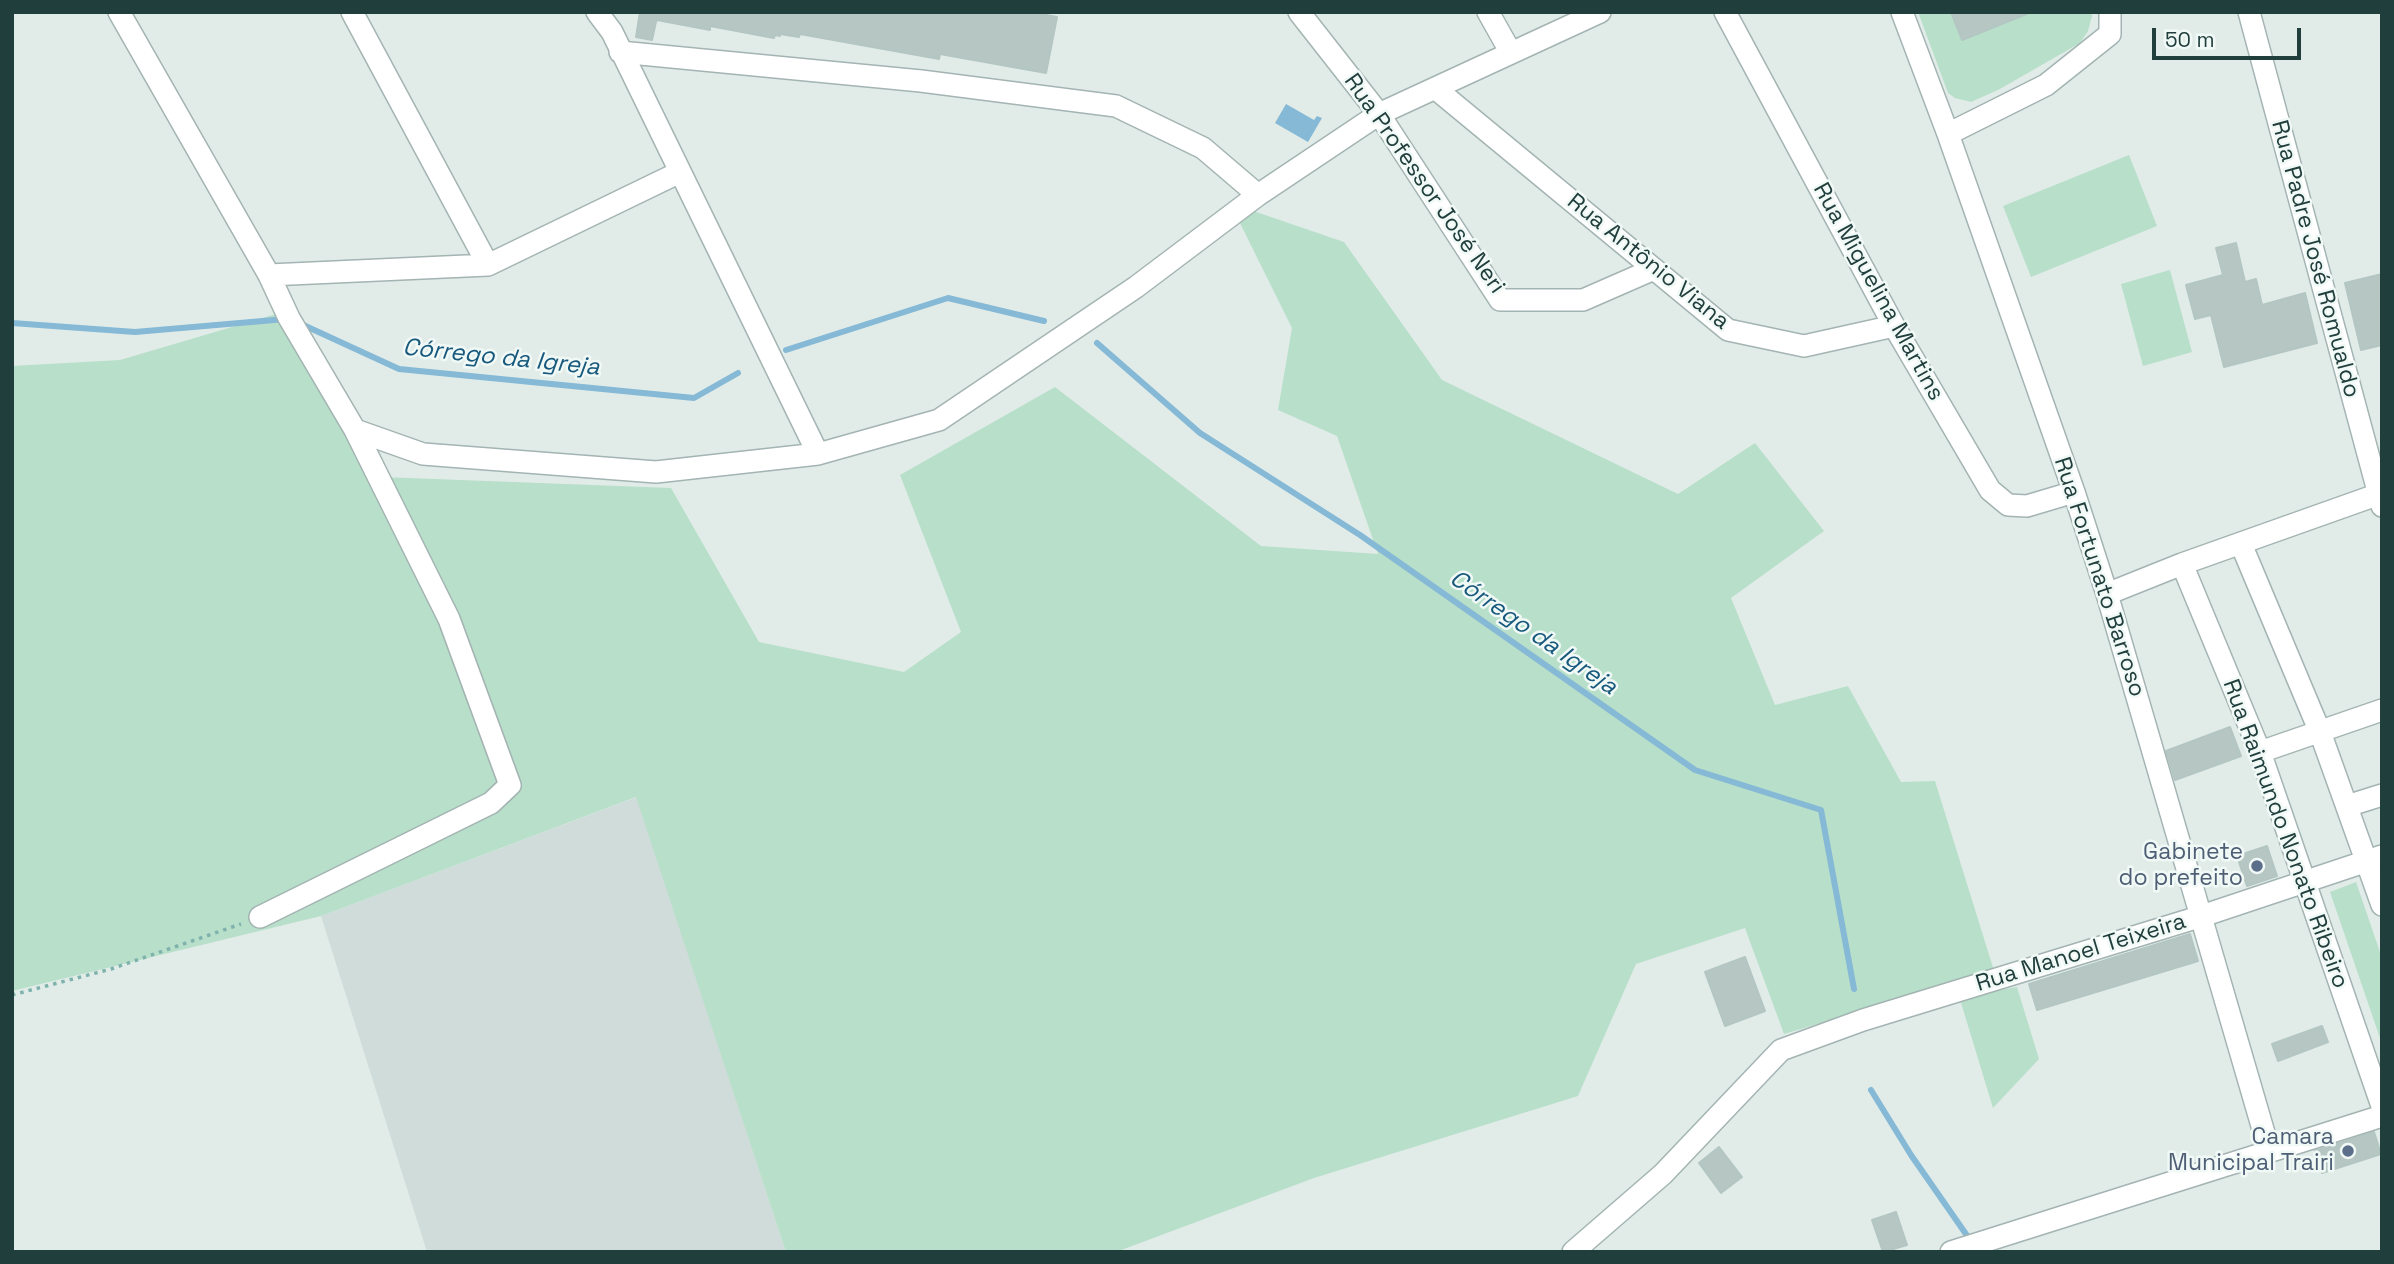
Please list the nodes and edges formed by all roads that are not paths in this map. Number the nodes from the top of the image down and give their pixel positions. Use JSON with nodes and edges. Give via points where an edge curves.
{"nodes":[{"id":1,"x":119,"y":12,"type":"edge"},
{"id":2,"x":352,"y":12,"type":"edge"},
{"id":3,"x":597,"y":12,"type":"edge"},
{"id":4,"x":1299,"y":12,"type":"edge"},
{"id":5,"x":1488,"y":12,"type":"edge"},
{"id":6,"x":1600,"y":12,"type":"edge"},
{"id":7,"x":1725,"y":12,"type":"edge"},
{"id":8,"x":1902,"y":12,"type":"edge"},
{"id":9,"x":2249,"y":12,"type":"edge"},
{"id":10,"x":2117,"y":14,"type":"edge"},
{"id":11,"x":616,"y":32,"type":"edge"},
{"id":12,"x":1511,"y":52,"type":"junction"},
{"id":13,"x":1436,"y":89,"type":"junction"},
{"id":14,"x":1379,"y":114,"type":"junction"},
{"id":15,"x":1948,"y":134,"type":"junction"},
{"id":16,"x":680,"y":172,"type":"junction"},
{"id":17,"x":1258,"y":195,"type":"junction"},
{"id":18,"x":488,"y":265,"type":"junction"},
{"id":19,"x":1654,"y":269,"type":"junction"},
{"id":20,"x":269,"y":275,"type":"junction"},
{"id":21,"x":1894,"y":326,"type":"junction"},
{"id":22,"x":355,"y":430,"type":"junction"},
{"id":23,"x":818,"y":454,"type":"junction"},
{"id":24,"x":2074,"y":492,"type":"junction"},
{"id":25,"x":2380,"y":498,"type":"edge"},
{"id":26,"x":2241,"y":544,"type":"junction"},
{"id":27,"x":2182,"y":564,"type":"junction"},
{"id":28,"x":2107,"y":594,"type":"junction"},
{"id":29,"x":2382,"y":710,"type":"edge"},
{"id":30,"x":2320,"y":732,"type":"junction"},
{"id":31,"x":2260,"y":752,"type":"junction"},
{"id":32,"x":2382,"y":795,"type":"edge"},
{"id":33,"x":2347,"y":806,"type":"junction"},
{"id":34,"x":2373,"y":859,"type":"edge"},
{"id":35,"x":2305,"y":882,"type":"junction"},
{"id":36,"x":2382,"y":905,"type":"edge"},
{"id":37,"x":2202,"y":916,"type":"junction"},
{"id":38,"x":260,"y":917,"type":"road end"},
{"id":39,"x":2382,"y":1106,"type":"edge"},
{"id":40,"x":2382,"y":1116,"type":"edge"},
{"id":41,"x":2269,"y":1150,"type":"junction"},
{"id":42,"x":1573,"y":1252,"type":"edge"},
{"id":43,"x":1951,"y":1252,"type":"edge"}],
"edges":[{"from":1,"to":20,"type":"street"},
{"from":2,"to":18,"type":"street"},
{"from":3,"to":11,"type":"street"},
{"from":4,"to":14,"type":"street","name":"Rua Professor José Neri"},
{"from":5,"to":12,"type":"street"},
{"from":6,"to":12,"type":"street"},
{"from":7,"to":21,"type":"street","name":"Rua Miguelina Martins"},
{"from":8,"to":15,"type":"street","name":"Rua Fortunato Barroso"},
{"from":9,"to":25,"type":"street","name":"Rua Padre José Romualdo"},
{"from":10,"to":15,"type":"street","via":[[2110,34],[2046,85]]},
{"from":11,"to":16,"type":"street"},
{"from":11,"to":17,"type":"street","via":[[921,81],[1116,106],[1203,148]]},
{"from":12,"to":13,"type":"street"},
{"from":13,"to":14,"type":"street"},
{"from":13,"to":19,"type":"street","name":"Rua Antônio Viana"},
{"from":14,"to":17,"type":"street"},
{"from":14,"to":19,"type":"street","name":"Rua Professor José Neri","via":[[1500,300],[1583,300]]},
{"from":15,"to":24,"type":"street","name":"Rua Fortunato Barroso"},
{"from":16,"to":18,"type":"street"},
{"from":16,"to":23,"type":"street"},
{"from":17,"to":23,"type":"street","via":[[1136,287],[939,420]]},
{"from":18,"to":20,"type":"street"},
{"from":19,"to":21,"type":"street","name":"Rua Antônio Viana","via":[[1728,330],[1804,346]]},
{"from":20,"to":22,"type":"street"},
{"from":21,"to":24,"type":"street","name":"Rua Miguelina Martins","via":[[1990,490],[2008,505],[2027,506]]},
{"from":22,"to":23,"type":"street","via":[[423,454],[656,472]]},
{"from":22,"to":38,"type":"street","via":[[449,619],[510,785],[491,803]]},
{"from":24,"to":28,"type":"street","name":"Rua Fortunato Barroso"},
{"from":25,"to":26,"type":"street"},
{"from":26,"to":27,"type":"street"},
{"from":26,"to":30,"type":"street"},
{"from":27,"to":28,"type":"street"},
{"from":27,"to":31,"type":"street","name":"Rua Raimundo Nonato Ribeiro"},
{"from":28,"to":37,"type":"street","name":"Rua Fortunato Barroso"},
{"from":29,"to":30,"type":"street"},
{"from":30,"to":31,"type":"street"},
{"from":30,"to":33,"type":"street"},
{"from":31,"to":35,"type":"street","name":"Rua Raimundo Nonato Ribeiro"},
{"from":32,"to":33,"type":"street"},
{"from":33,"to":34,"type":"street"},
{"from":34,"to":35,"type":"street","name":"Rua Manoel Teixeira"},
{"from":34,"to":36,"type":"street"},
{"from":35,"to":37,"type":"street","name":"Rua Manoel Teixeira"},
{"from":35,"to":39,"type":"street","name":"Rua Raimundo Nonato Ribeiro"},
{"from":37,"to":41,"type":"street","name":"Rua Fortunato Barroso"},
{"from":37,"to":42,"type":"street","name":"Rua Manoel Teixeira","via":[[1876,1016],[1781,1050],[1663,1174]]},
{"from":40,"to":41,"type":"street"},
{"from":41,"to":43,"type":"street"}]}
